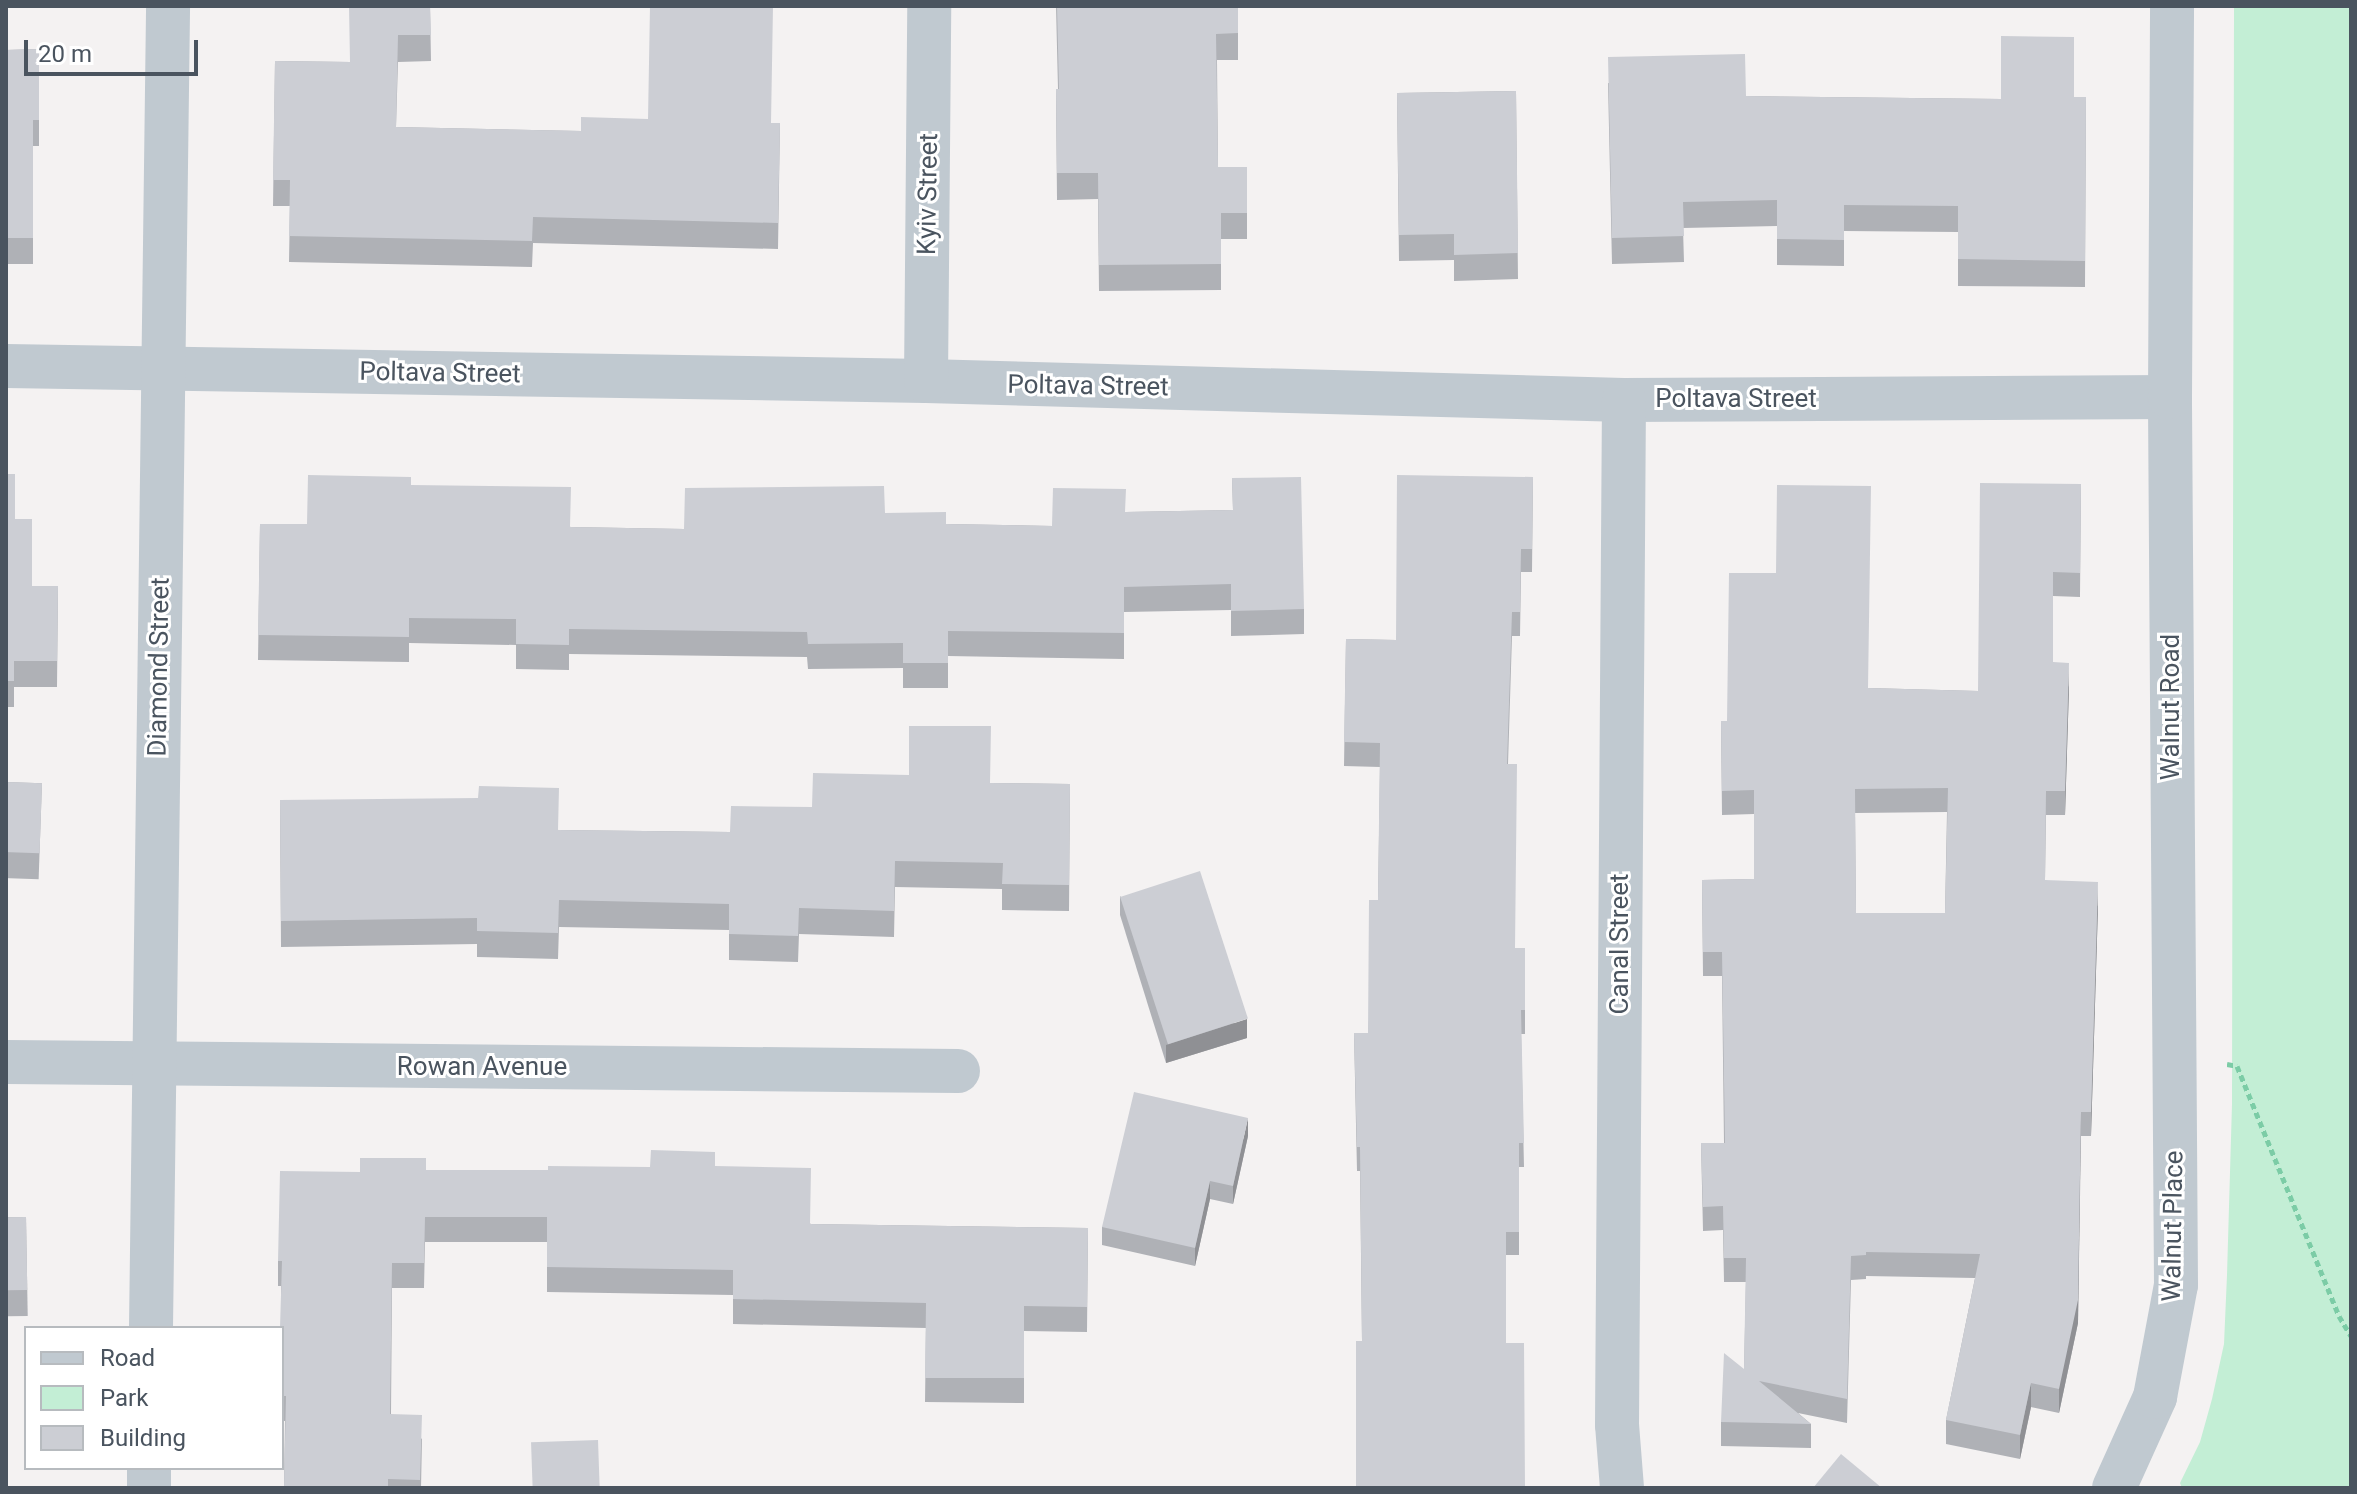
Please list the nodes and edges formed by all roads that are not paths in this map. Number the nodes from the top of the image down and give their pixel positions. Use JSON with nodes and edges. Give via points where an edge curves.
{"nodes":[{"id":1,"x":168,"y":6,"type":"edge"},
{"id":2,"x":929,"y":6,"type":"edge"},
{"id":3,"x":2172,"y":6,"type":"edge"},
{"id":4,"x":6,"y":366,"type":"edge"},
{"id":5,"x":162,"y":368,"type":"junction"},
{"id":6,"x":926,"y":381,"type":"junction"},
{"id":7,"x":2170,"y":397,"type":"junction"},
{"id":8,"x":1624,"y":400,"type":"junction"},
{"id":9,"x":2173,"y":1049,"type":"joint"},
{"id":10,"x":6,"y":1062,"type":"edge"},
{"id":11,"x":156,"y":1064,"type":"junction"},
{"id":12,"x":958,"y":1071,"type":"dead end"},
{"id":13,"x":151,"y":1326,"type":"edge"},
{"id":14,"x":1622,"y":1488,"type":"edge"},
{"id":15,"x":2114,"y":1488,"type":"edge"}],
"edges":[{"from":1,"to":5,"type":"street","name":"Diamond Street"},
{"from":2,"to":6,"type":"street","name":"Kyiv Street"},
{"from":3,"to":7,"type":"street","name":"Walnut Road"},
{"from":4,"to":5,"type":"street","name":"Poltava Street"},
{"from":5,"to":6,"type":"street","name":"Poltava Street"},
{"from":5,"to":11,"type":"street","name":"Diamond Street"},
{"from":6,"to":8,"type":"street","name":"Poltava Street"},
{"from":7,"to":8,"type":"street","name":"Poltava Street"},
{"from":7,"to":9,"type":"street","name":"Walnut Road"},
{"from":8,"to":14,"type":"street","name":"Canal Street","via":[[1617,1425]]},
{"from":9,"to":15,"type":"street","name":"Walnut Place","via":[[2176,1285],[2155,1397]]},
{"from":10,"to":11,"type":"street","name":"Rowan Avenue"},
{"from":11,"to":12,"type":"street","name":"Rowan Avenue"},
{"from":11,"to":13,"type":"street","name":"Diamond Street"}]}
